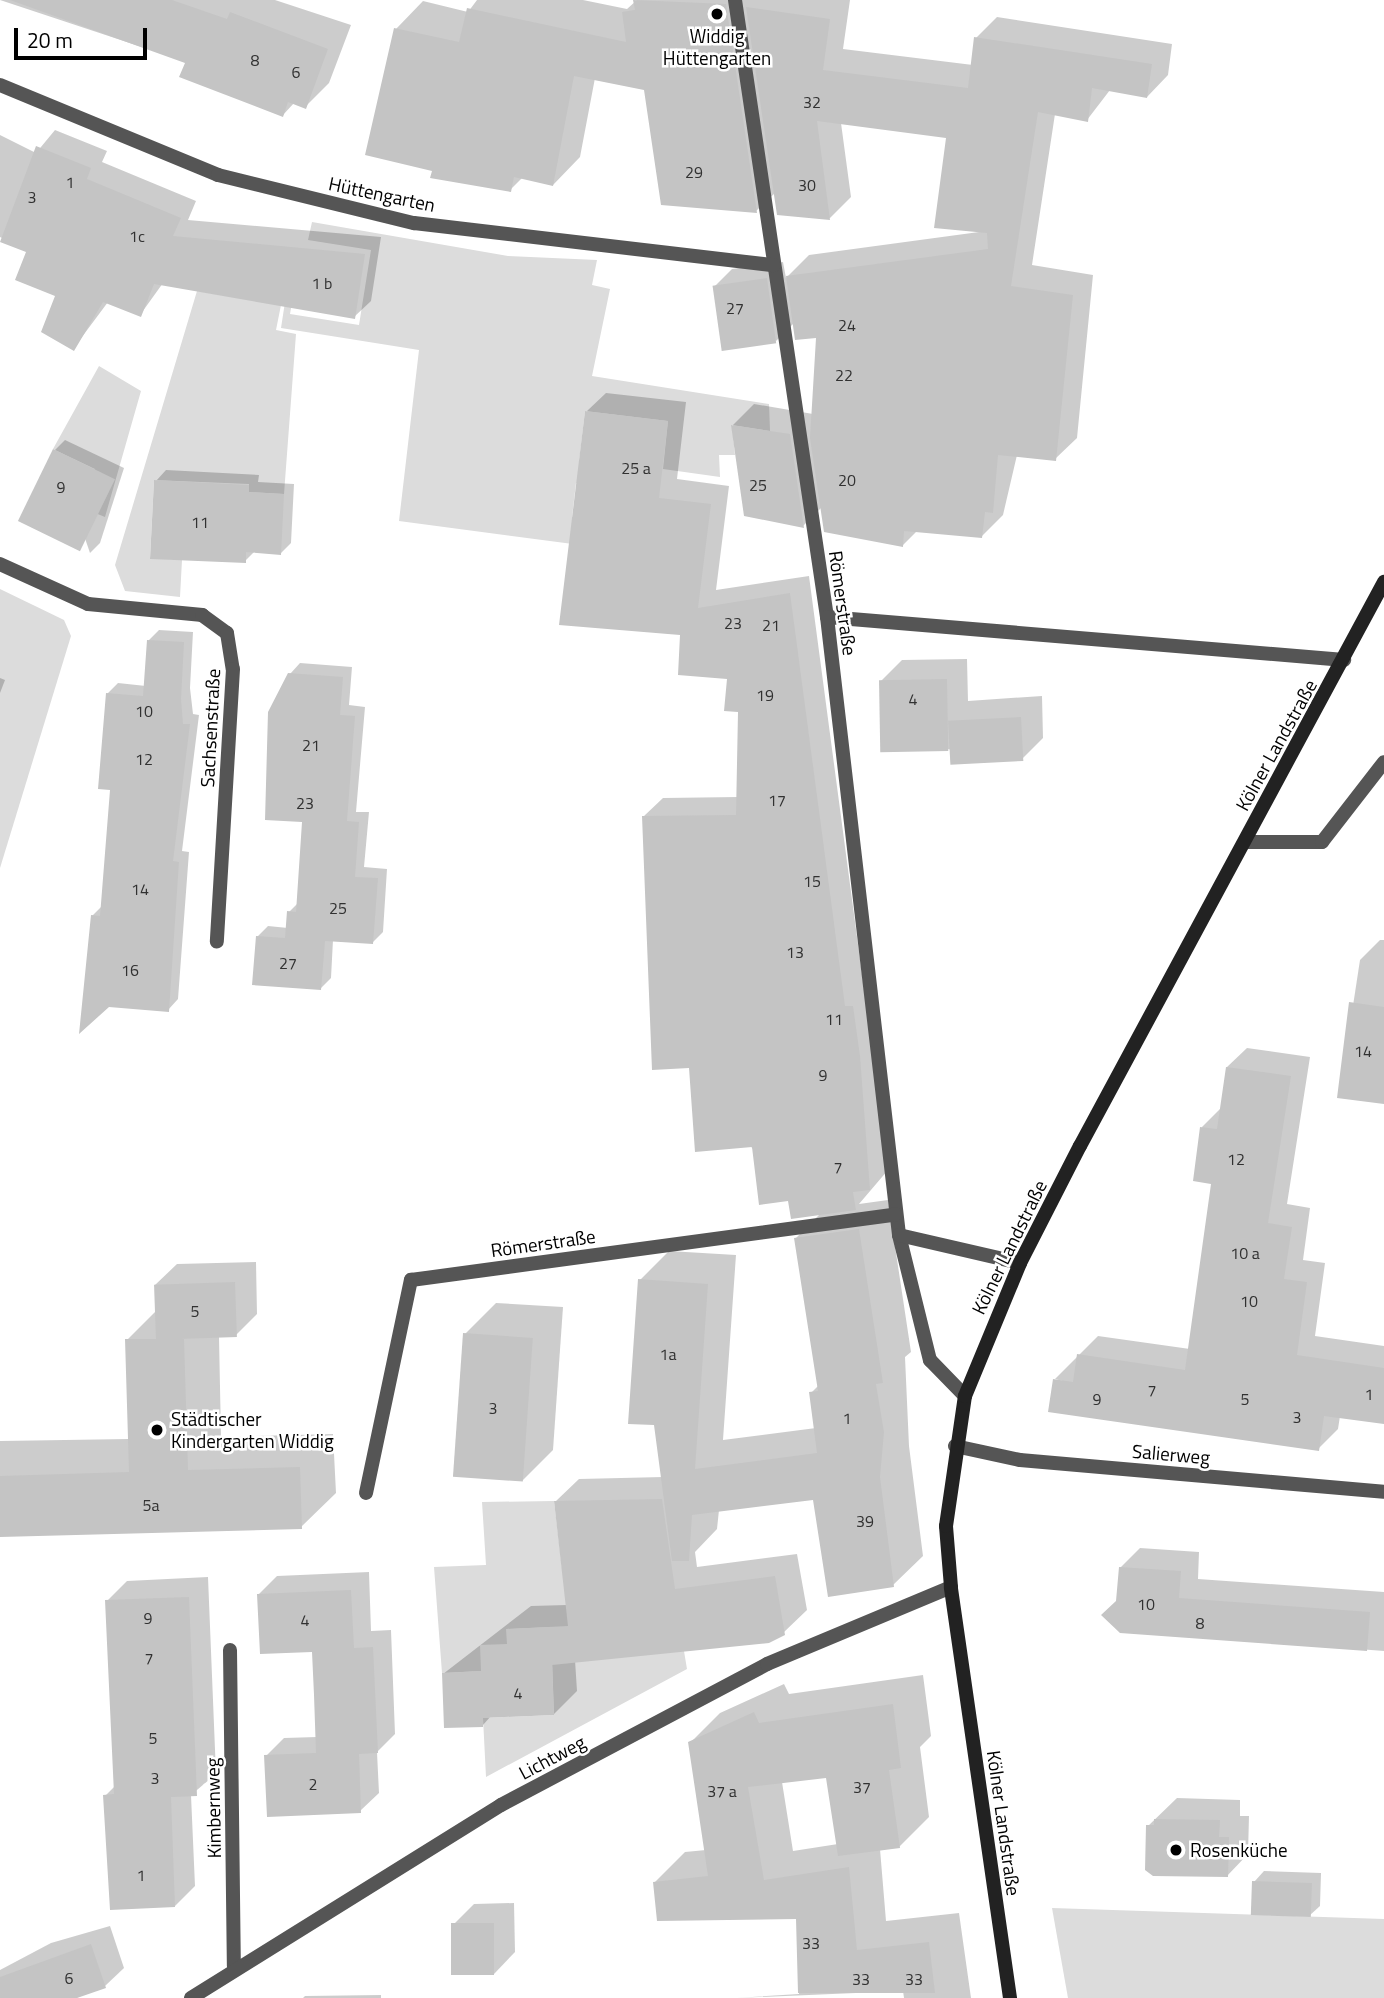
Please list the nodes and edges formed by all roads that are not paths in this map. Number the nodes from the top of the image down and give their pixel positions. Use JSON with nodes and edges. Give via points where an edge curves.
{"nodes":[{"id":1,"x":735,"y":0,"type":"edge"},
{"id":2,"x":0,"y":85,"type":"edge"},
{"id":3,"x":774,"y":265,"type":"junction"},
{"id":4,"x":0,"y":564,"type":"edge"},
{"id":5,"x":1384,"y":582,"type":"edge"},
{"id":6,"x":827,"y":617,"type":"junction"},
{"id":7,"x":1344,"y":660,"type":"junction"},
{"id":8,"x":1384,"y":762,"type":"edge"},
{"id":9,"x":1245,"y":842,"type":"junction"},
{"id":10,"x":217,"y":942,"type":"dead end"},
{"id":11,"x":897,"y":1214,"type":"junction"},
{"id":12,"x":899,"y":1235,"type":"junction"},
{"id":13,"x":1020,"y":1263,"type":"junction"},
{"id":14,"x":965,"y":1396,"type":"junction"},
{"id":15,"x":955,"y":1446,"type":"junction"},
{"id":16,"x":1384,"y":1492,"type":"edge"},
{"id":17,"x":366,"y":1493,"type":"dead end"},
{"id":18,"x":951,"y":1587,"type":"junction"},
{"id":19,"x":230,"y":1650,"type":"dead end"},
{"id":20,"x":234,"y":1966,"type":"junction"},
{"id":21,"x":191,"y":1998,"type":"edge"},
{"id":22,"x":1010,"y":1998,"type":"edge"}],
"edges":[{"from":1,"to":3,"type":"street","name":"Römerstraße"},
{"from":2,"to":3,"type":"street","name":"Hüttengarten","via":[[218,175],[414,223]]},
{"from":3,"to":6,"type":"street","name":"Römerstraße"},
{"from":4,"to":10,"type":"street","name":"Sachsenstraße","via":[[88,604],[202,615],[227,633],[233,669]]},
{"from":5,"to":7,"type":"main road","name":"Kölner Landstraße"},
{"from":6,"to":7,"type":"street"},
{"from":6,"to":11,"type":"street","name":"Römerstraße"},
{"from":7,"to":9,"type":"main road","name":"Kölner Landstraße"},
{"from":8,"to":9,"type":"street","via":[[1322,842]]},
{"from":9,"to":13,"type":"main road","name":"Kölner Landstraße"},
{"from":11,"to":12,"type":"street","name":"Römerstraße"},
{"from":11,"to":17,"type":"street","name":"Römerstraße","via":[[411,1280]]},
{"from":12,"to":13,"type":"street"},
{"from":12,"to":14,"type":"street","name":"Römerstraße","via":[[930,1360]]},
{"from":13,"to":14,"type":"main road","name":"Kölner Landstraße"},
{"from":14,"to":15,"type":"main road","name":"Kölner Landstraße"},
{"from":15,"to":16,"type":"street","name":"Salierweg","via":[[1020,1460]]},
{"from":15,"to":18,"type":"main road","name":"Kölner Landstraße","via":[[946,1525]]},
{"from":18,"to":20,"type":"street","name":"Lichtweg","via":[[767,1664],[502,1805]]},
{"from":18,"to":22,"type":"main road","name":"Kölner Landstraße"},
{"from":19,"to":20,"type":"street","name":"Kimbernweg"},
{"from":20,"to":21,"type":"street","name":"Lichtweg"}]}
